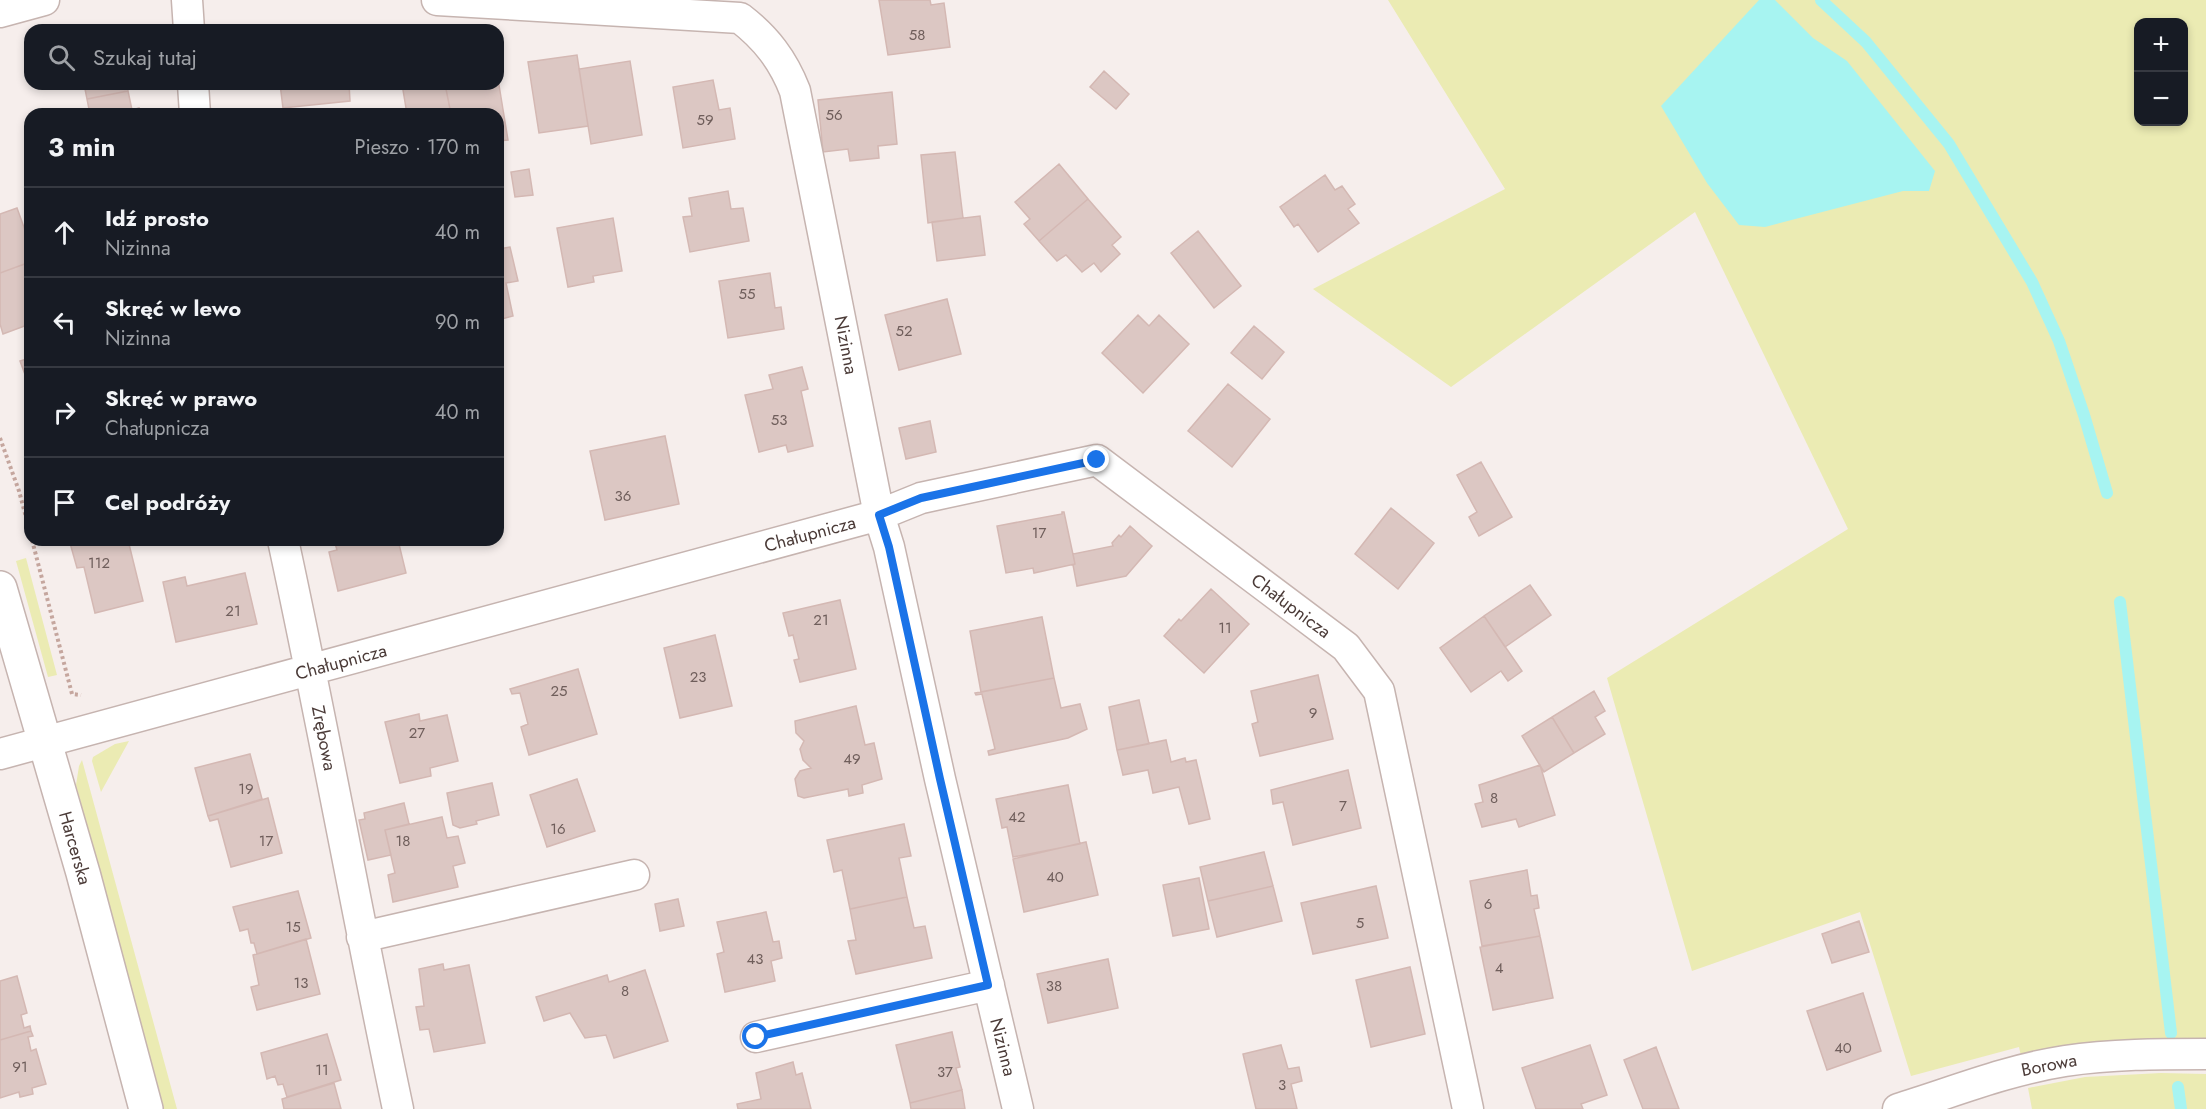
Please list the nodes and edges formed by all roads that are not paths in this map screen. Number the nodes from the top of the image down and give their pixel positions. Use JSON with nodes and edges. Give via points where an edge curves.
{"nodes":[{"id":1,"x":44,"y":0,"type":"edge"},
{"id":2,"x":187,"y":0,"type":"edge"},
{"id":3,"x":437,"y":0,"type":"edge"},
{"id":4,"x":0,"y":12,"type":"edge"},
{"id":5,"x":189,"y":24,"type":"edge"},
{"id":6,"x":193,"y":90,"type":"edge"},
{"id":7,"x":195,"y":108,"type":"edge"},
{"id":8,"x":879,"y":515,"type":"junction"},
{"id":9,"x":284,"y":546,"type":"edge"},
{"id":10,"x":0,"y":588,"type":"edge"},
{"id":11,"x":311,"y":671,"type":"junction"},
{"id":12,"x":45,"y":741,"type":"junction"},
{"id":13,"x":0,"y":754,"type":"edge"},
{"id":14,"x":634,"y":876,"type":"dead end"},
{"id":15,"x":362,"y":937,"type":"junction"},
{"id":16,"x":988,"y":985,"type":"junction"},
{"id":17,"x":756,"y":1037,"type":"dead end"},
{"id":18,"x":2206,"y":1054,"type":"edge"},
{"id":19,"x":146,"y":1109,"type":"edge"},
{"id":20,"x":398,"y":1109,"type":"edge"},
{"id":21,"x":1018,"y":1109,"type":"edge"},
{"id":22,"x":1468,"y":1109,"type":"edge"},
{"id":23,"x":1898,"y":1109,"type":"edge"}],
"edges":[{"from":1,"to":4,"type":"street"},
{"from":2,"to":5,"type":"street"},
{"from":3,"to":8,"type":"street","name":"Nizinna","via":[[740,18],[761,34],[788,72],[795,91]]},
{"from":6,"to":7,"type":"street"},
{"from":8,"to":11,"type":"street","name":"Chałupnicza"},
{"from":8,"to":16,"type":"street","name":"Nizinna"},
{"from":8,"to":22,"type":"street","name":"Chałupnicza","via":[[921,498],[1097,460],[1346,647],[1379,691]]},
{"from":9,"to":11,"type":"street","name":"Zrębowa"},
{"from":10,"to":12,"type":"street","name":"Harcerska"},
{"from":11,"to":12,"type":"street","name":"Chałupnicza"},
{"from":11,"to":15,"type":"street","name":"Zrębowa"},
{"from":12,"to":13,"type":"street","name":"Chałupnicza"},
{"from":12,"to":19,"type":"street","name":"Harcerska"},
{"from":14,"to":15,"type":"street"},
{"from":15,"to":20,"type":"street","name":"Zrębowa"},
{"from":16,"to":17,"type":"street"},
{"from":16,"to":21,"type":"street","name":"Nizinna"},
{"from":18,"to":23,"type":"street","name":"Borowa","via":[[2132,1053],[2063,1061],[2004,1074]]}]}
